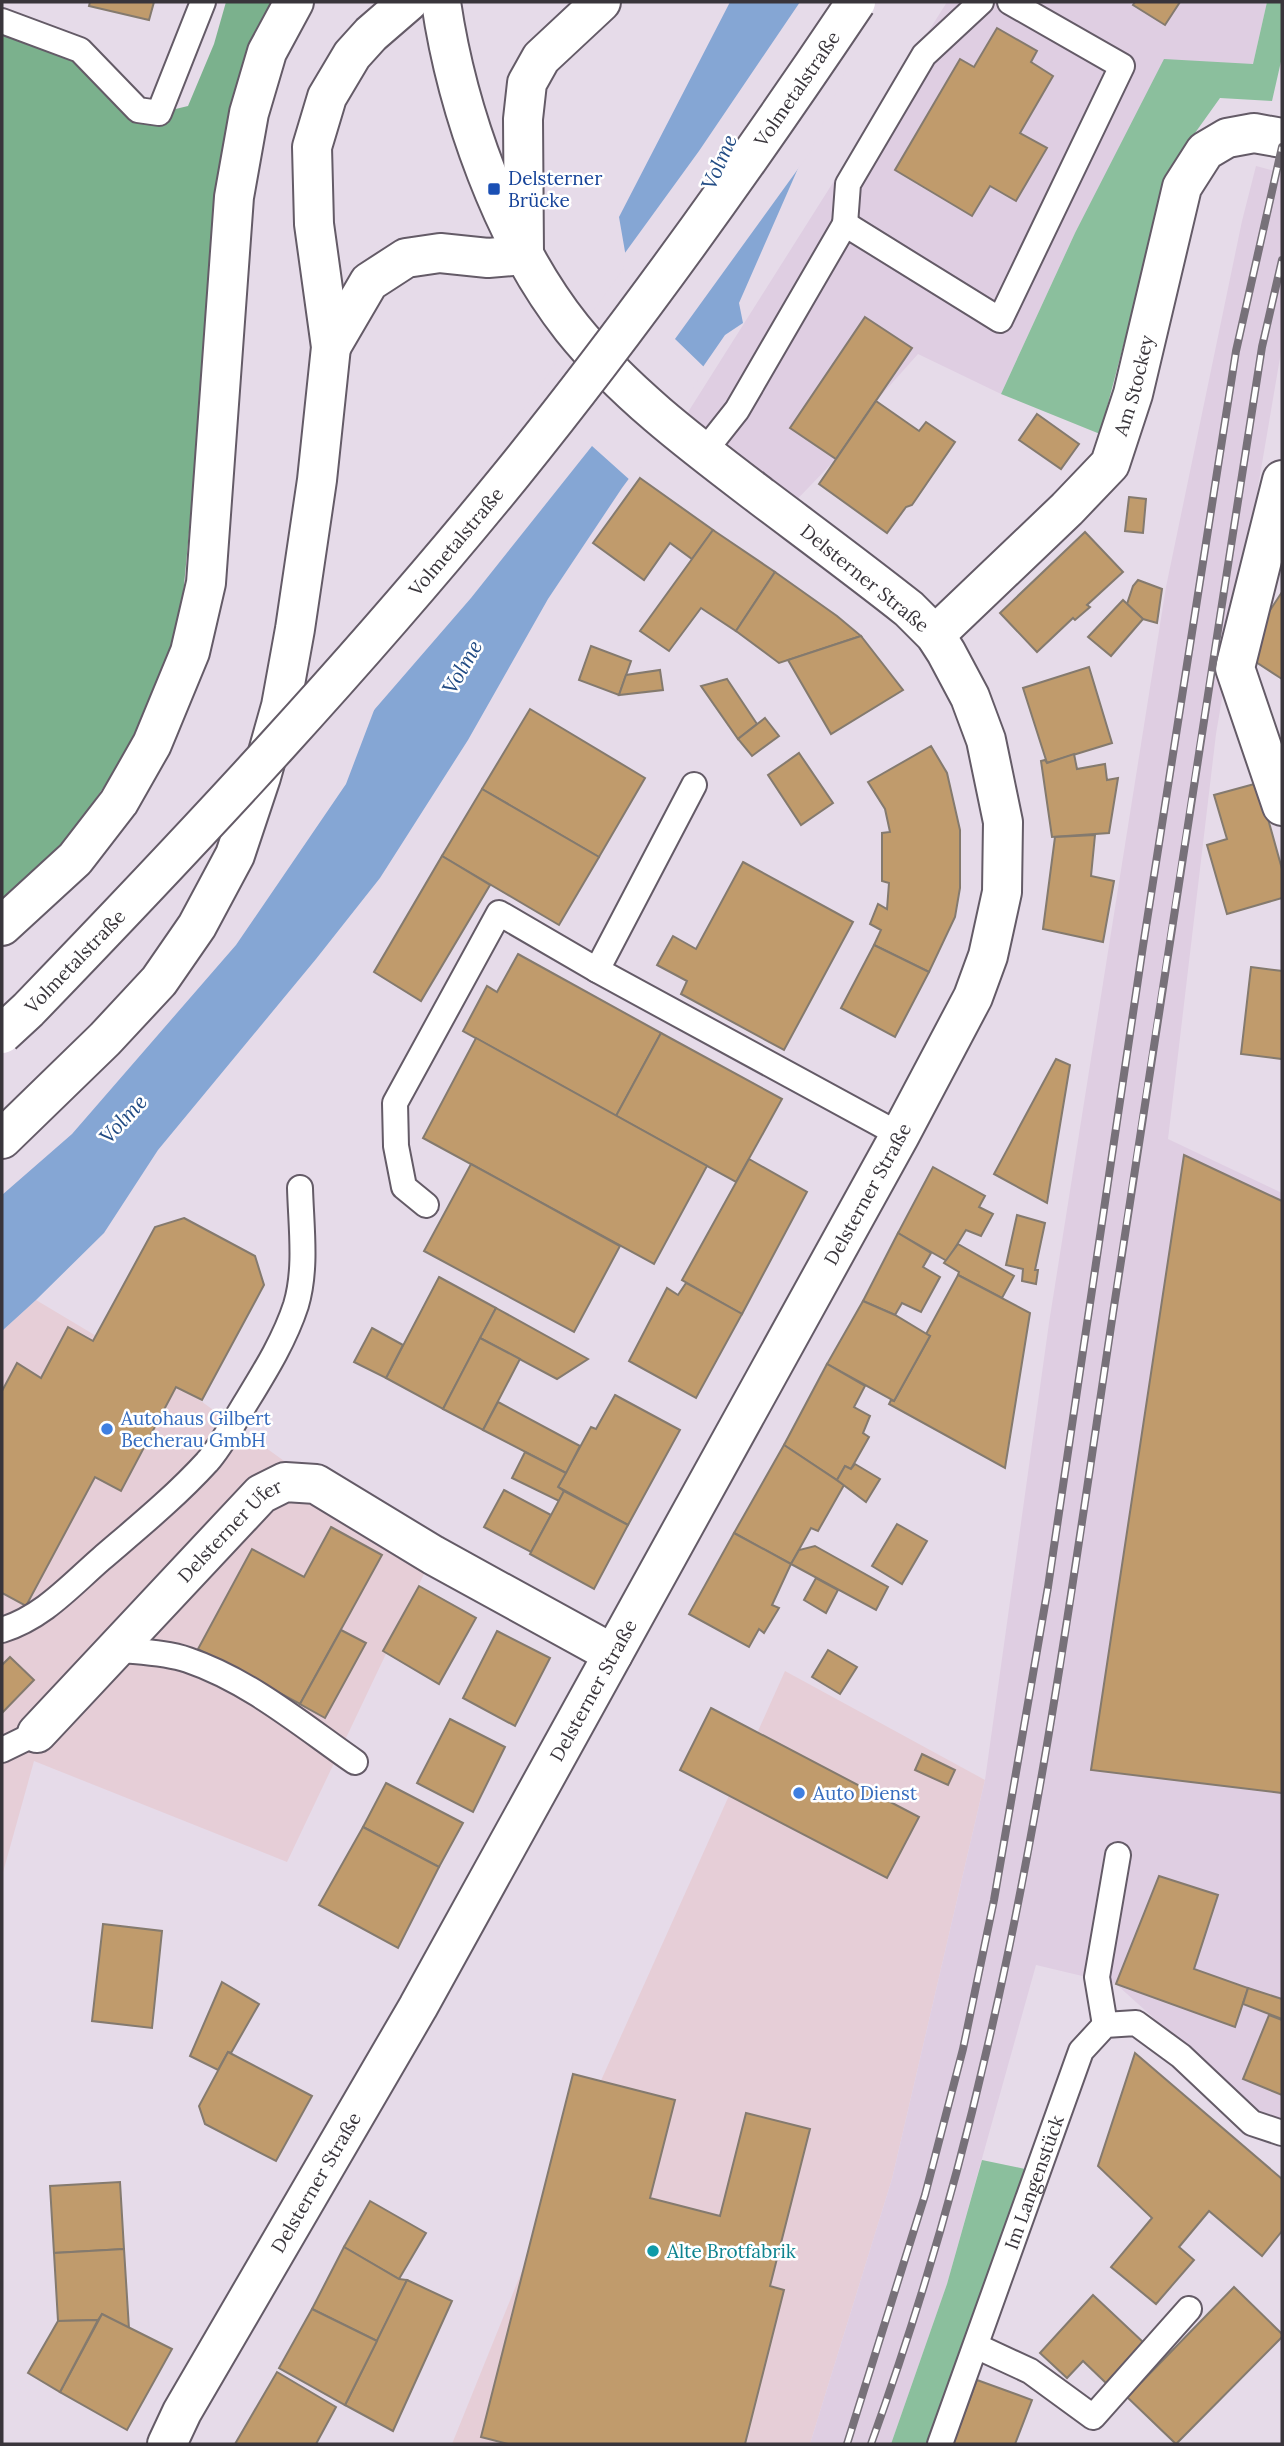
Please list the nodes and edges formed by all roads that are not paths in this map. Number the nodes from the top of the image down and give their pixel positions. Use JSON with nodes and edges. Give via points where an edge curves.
{"nodes":[{"id":1,"x":203,"y":2,"type":"edge"},
{"id":2,"x":408,"y":2,"type":"edge"},
{"id":3,"x":441,"y":2,"type":"edge"},
{"id":4,"x":601,"y":2,"type":"edge"},
{"id":5,"x":856,"y":2,"type":"edge"},
{"id":6,"x":981,"y":2,"type":"edge"},
{"id":7,"x":1010,"y":2,"type":"edge"},
{"id":8,"x":296,"y":4,"type":"edge"},
{"id":9,"x":2,"y":21,"type":"edge"},
{"id":10,"x":1282,"y":138,"type":"edge"},
{"id":11,"x":845,"y":224,"type":"junction"},
{"id":12,"x":531,"y":269,"type":"junction"},
{"id":13,"x":331,"y":347,"type":"junction"},
{"id":14,"x":703,"y":453,"type":"junction"},
{"id":15,"x":1282,"y":480,"type":"edge"},
{"id":16,"x":935,"y":635,"type":"junction"},
{"id":17,"x":694,"y":785,"type":"dead end"},
{"id":18,"x":1282,"y":806,"type":"edge"},
{"id":19,"x":2,"y":926,"type":"edge"},
{"id":20,"x":597,"y":970,"type":"junction"},
{"id":21,"x":2,"y":1034,"type":"edge"},
{"id":22,"x":900,"y":1135,"type":"junction"},
{"id":23,"x":2,"y":1139,"type":"edge"},
{"id":24,"x":300,"y":1188,"type":"dead end"},
{"id":25,"x":426,"y":1205,"type":"dead end"},
{"id":26,"x":2,"y":1630,"type":"edge"},
{"id":27,"x":113,"y":1649,"type":"junction"},
{"id":28,"x":613,"y":1654,"type":"junction"},
{"id":29,"x":37,"y":1732,"type":"joint"},
{"id":30,"x":2,"y":1750,"type":"edge"},
{"id":31,"x":355,"y":1762,"type":"dead end"},
{"id":32,"x":1118,"y":1855,"type":"dead end"},
{"id":33,"x":1105,"y":2025,"type":"junction"},
{"id":34,"x":1282,"y":2133,"type":"edge"},
{"id":35,"x":1189,"y":2309,"type":"dead end"},
{"id":36,"x":976,"y":2346,"type":"junction"},
{"id":37,"x":167,"y":2444,"type":"edge"},
{"id":38,"x":940,"y":2444,"type":"edge"}],
"edges":[{"from":1,"to":9,"type":"lane","via":[[159,113],[138,110],[80,50]]},
{"from":2,"to":13,"type":"street","via":[[352,55],[327,97],[312,147],[314,224]]},
{"from":3,"to":12,"type":"street","name":"Delsterner Straße","via":[[466,111],[494,189]]},
{"from":4,"to":12,"type":"street","via":[[541,58],[527,83],[523,119]]},
{"from":5,"to":21,"type":"street","name":"Volmetalstraße","bridge":true,"via":[[628,324],[473,520],[189,842]]},
{"from":6,"to":11,"type":"lane","via":[[924,55],[848,184]]},
{"from":7,"to":11,"type":"lane","via":[[1122,66],[1000,320]]},
{"from":8,"to":19,"type":"street","via":[[267,52],[249,113],[234,197],[206,583],[190,652],[152,744],[119,802],[75,859]]},
{"from":10,"to":16,"type":"street","name":"Am Stockey","via":[[1255,132],[1227,138],[1205,151],[1182,187],[1133,394],[1110,464]]},
{"from":11,"to":14,"type":"lane","via":[[737,410]]},
{"from":12,"to":13,"type":"street","via":[[440,253],[406,258],[369,282]]},
{"from":12,"to":14,"type":"street","name":"Delsterner Straße","via":[[573,330]]},
{"from":13,"to":23,"type":"street","bridge":true,"via":[[316,494],[281,706],[235,855],[197,926],[150,991]]},
{"from":14,"to":16,"type":"street","name":"Delsterner Straße","via":[[892,596]]},
{"from":15,"to":18,"type":"street","via":[[1235,668]]},
{"from":16,"to":22,"type":"street","name":"Delsterner Straße","via":[[970,696],[986,740],[1003,822],[1002,892],[988,956],[972,997]]},
{"from":17,"to":20,"type":"lane"},
{"from":20,"to":22,"type":"lane"},
{"from":20,"to":25,"type":"lane","via":[[499,913],[396,1103],[396,1146],[404,1187]]},
{"from":22,"to":28,"type":"street","name":"Delsterner Straße"},
{"from":24,"to":26,"type":"lane","via":[[301,1268],[295,1307],[223,1441],[178,1491],[58,1599]]},
{"from":27,"to":28,"type":"street","name":"Delsterner Ufer","via":[[261,1494],[285,1482],[316,1484]]},
{"from":27,"to":29,"type":"street","name":"Delsterner Ufer"},
{"from":27,"to":31,"type":"lane","via":[[187,1659],[224,1676]]},
{"from":28,"to":37,"type":"street","name":"Delsterner Straße","via":[[418,2007]]},
{"from":29,"to":30,"type":"lane"},
{"from":32,"to":33,"type":"lane","via":[[1097,1977]]},
{"from":33,"to":34,"type":"lane","via":[[1136,2023],[1181,2056],[1252,2123]]},
{"from":33,"to":36,"type":"lane","name":"Im Langenstück","via":[[1081,2051]]},
{"from":35,"to":36,"type":"lane","via":[[1093,2417],[1030,2371]]},
{"from":36,"to":38,"type":"lane","name":"Im Langenstück"}]}
